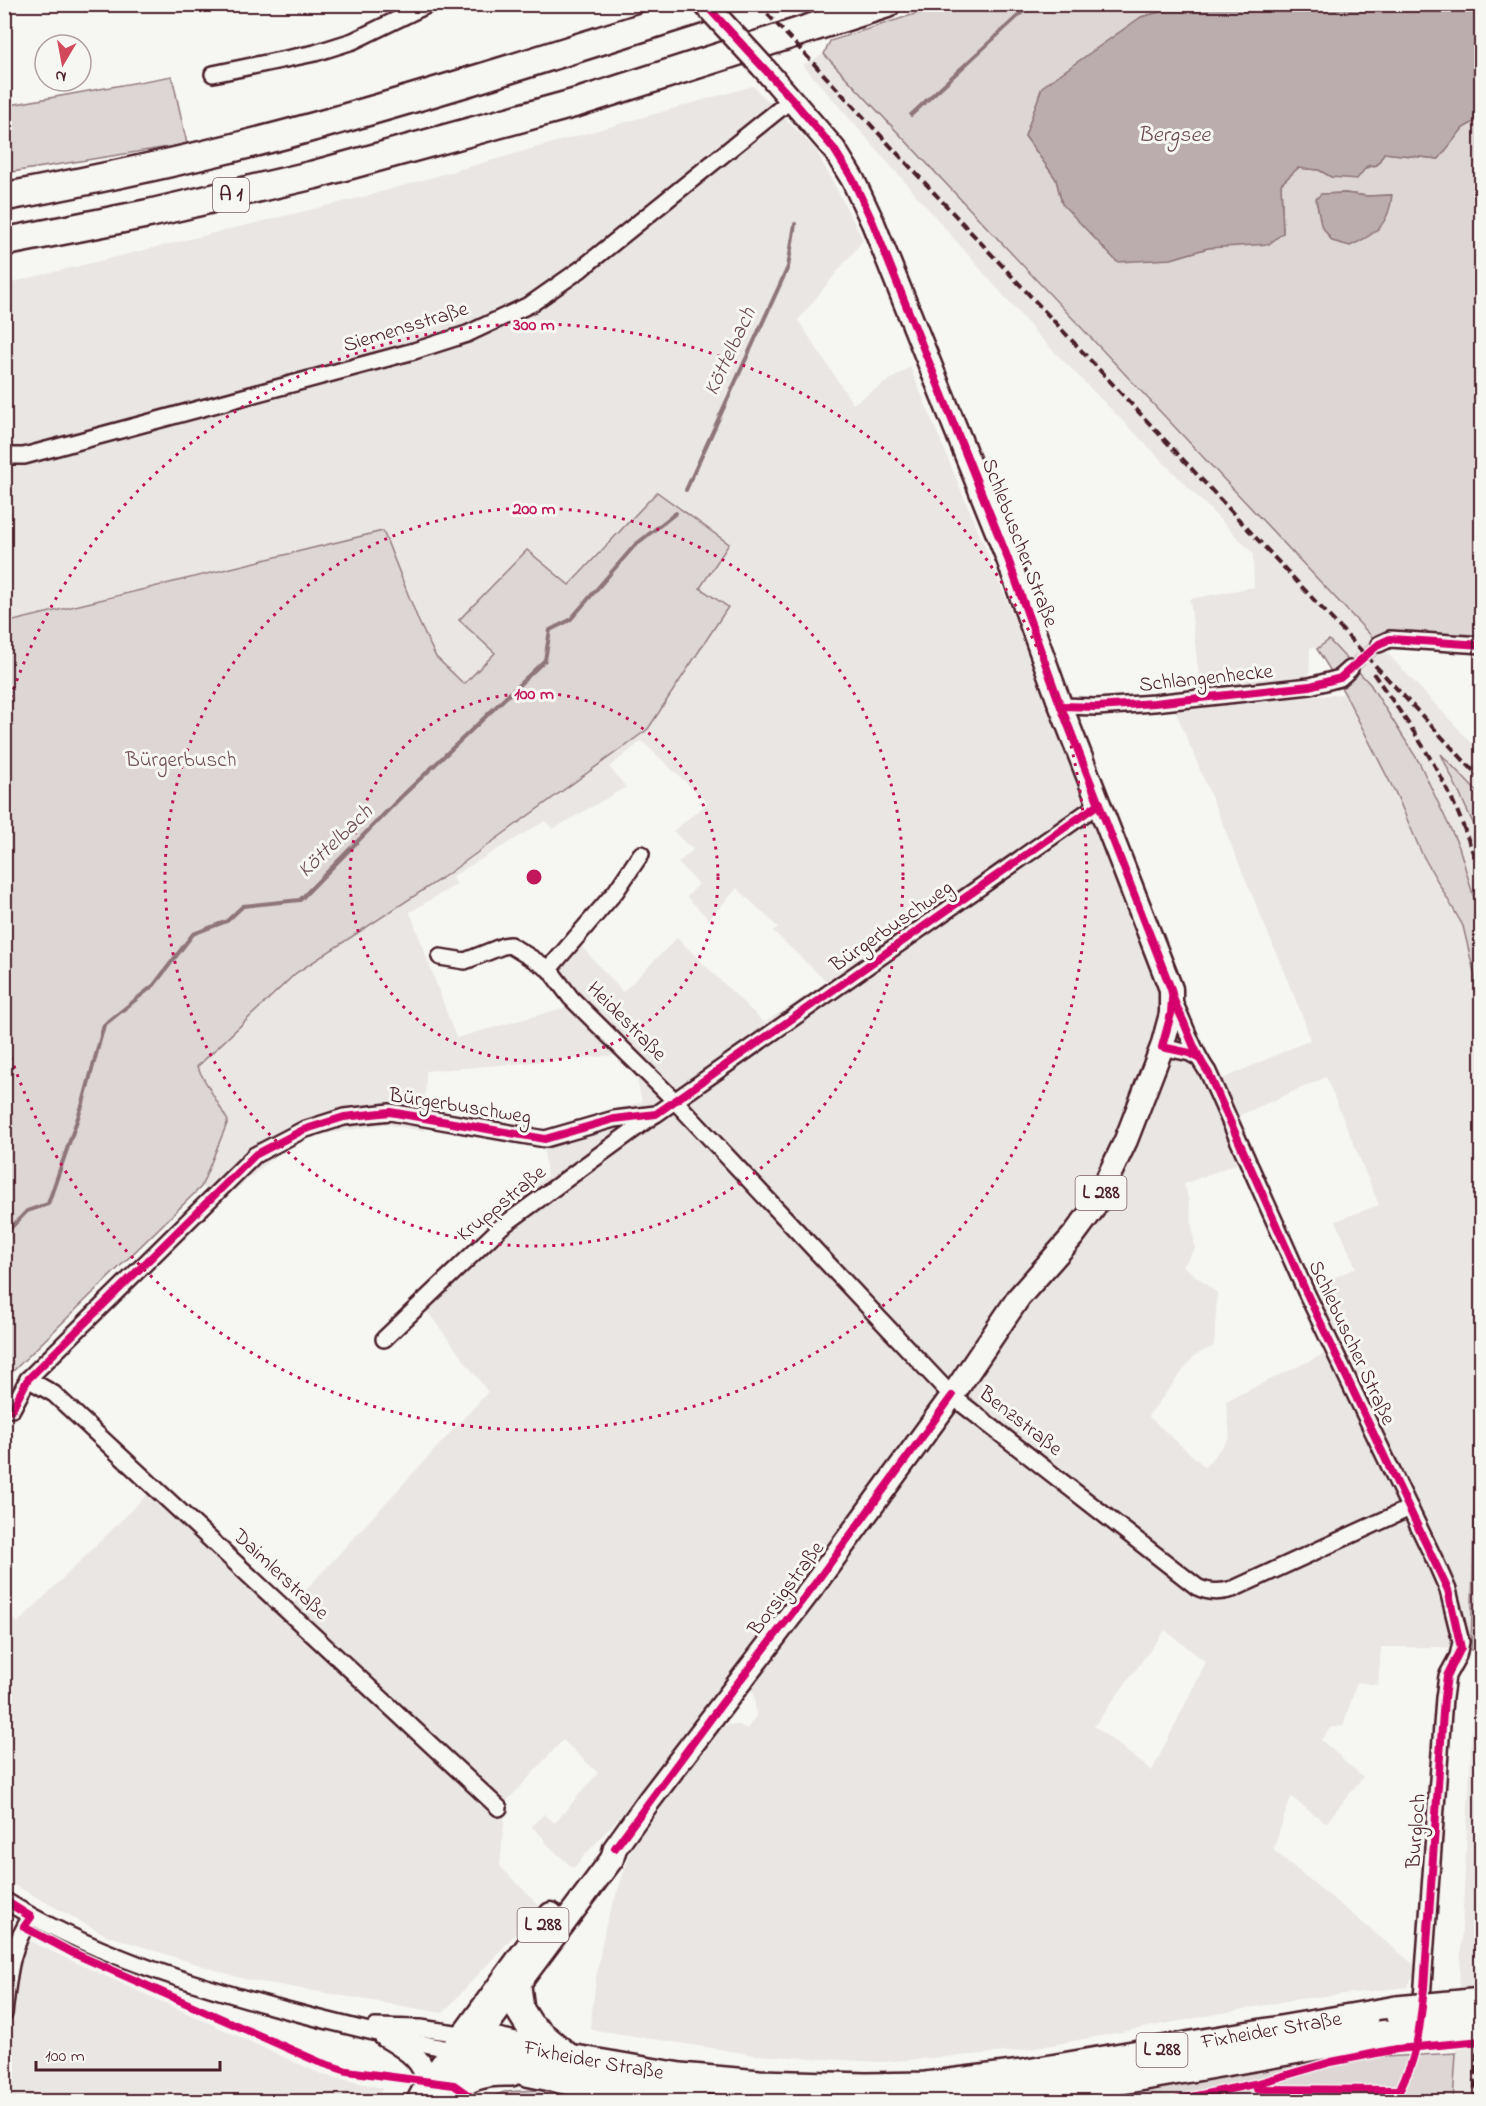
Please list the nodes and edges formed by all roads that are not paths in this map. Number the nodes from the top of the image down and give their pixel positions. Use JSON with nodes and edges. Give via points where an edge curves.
{"nodes":[{"id":1,"x":429,"y":4,"type":"edge"},
{"id":2,"x":705,"y":4,"type":"edge"},
{"id":3,"x":716,"y":4,"type":"edge"},
{"id":4,"x":886,"y":4,"type":"edge"},
{"id":5,"x":213,"y":74,"type":"dead end"},
{"id":6,"x":792,"y":99,"type":"junction"},
{"id":7,"x":4,"y":197,"type":"edge"},
{"id":8,"x":4,"y":242,"type":"edge"},
{"id":9,"x":4,"y":456,"type":"edge"},
{"id":10,"x":1379,"y":644,"type":"tunnel mouth"},
{"id":11,"x":1482,"y":645,"type":"edge"},
{"id":12,"x":1350,"y":669,"type":"tunnel mouth"},
{"id":13,"x":1061,"y":706,"type":"junction"},
{"id":14,"x":1100,"y":803,"type":"junction"},
{"id":15,"x":641,"y":854,"type":"dead end"},
{"id":16,"x":440,"y":957,"type":"dead end"},
{"id":17,"x":549,"y":969,"type":"junction"},
{"id":18,"x":1172,"y":999,"type":"junction"},
{"id":19,"x":1162,"y":1047,"type":"junction"},
{"id":20,"x":1197,"y":1057,"type":"junction"},
{"id":21,"x":676,"y":1102,"type":"junction"},
{"id":22,"x":656,"y":1114,"type":"junction"},
{"id":23,"x":384,"y":1339,"type":"dead end"},
{"id":24,"x":28,"y":1379,"type":"junction"},
{"id":25,"x":952,"y":1396,"type":"junction"},
{"id":26,"x":12,"y":1409,"type":"dead end"},
{"id":27,"x":1410,"y":1508,"type":"junction"},
{"id":28,"x":1461,"y":1648,"type":"joint"},
{"id":29,"x":499,"y":1808,"type":"dead end"},
{"id":30,"x":615,"y":1848,"type":"junction"},
{"id":31,"x":4,"y":1900,"type":"edge"},
{"id":32,"x":32,"y":1917,"type":"junction"},
{"id":33,"x":517,"y":1986,"type":"junction"},
{"id":34,"x":1482,"y":2002,"type":"edge"},
{"id":35,"x":4,"y":2014,"type":"edge"},
{"id":36,"x":1409,"y":2016,"type":"junction"},
{"id":37,"x":1482,"y":2024,"type":"edge"},
{"id":38,"x":348,"y":2027,"type":"junction"},
{"id":39,"x":386,"y":2036,"type":"junction"},
{"id":40,"x":470,"y":2040,"type":"junction"},
{"id":41,"x":569,"y":2058,"type":"junction"},
{"id":42,"x":526,"y":2072,"type":"junction"},
{"id":43,"x":432,"y":2095,"type":"edge"},
{"id":44,"x":696,"y":2102,"type":"edge"},
{"id":45,"x":972,"y":2102,"type":"edge"}],
"edges":[{"from":1,"to":5,"type":"street","via":[[353,41]]},
{"from":2,"to":6,"type":"main road","name":"Schlebuscher Straße","number":"L 288","bridge":true},
{"from":3,"to":7,"type":"highway","number":"A 1","via":[[318,126],[157,167]]},
{"from":4,"to":8,"type":"highway","number":"A 1","via":[[579,102],[313,175]]},
{"from":6,"to":9,"type":"street","name":"Siemensstraße","via":[[581,269],[531,304],[503,318],[414,351],[24,456]]},
{"from":6,"to":13,"type":"main road","name":"Schlebuscher Straße","number":"L 288","via":[[834,149],[873,223],[1008,559]]},
{"from":10,"to":11,"type":"street","via":[[1390,639]]},
{"from":12,"to":13,"type":"street","name":"Schlangenhecke","via":[[1340,678],[1310,686],[1154,703]]},
{"from":13,"to":14,"type":"main road","name":"Schlebuscher Straße","number":"L 288"},
{"from":14,"to":18,"type":"main road","name":"Schlebuscher Straße","number":"L 288"},
{"from":14,"to":21,"type":"street","name":"Bürgerbuschweg"},
{"from":15,"to":17,"type":"street","via":[[616,891]]},
{"from":16,"to":17,"type":"street","name":"Heidestraße","via":[[465,961],[510,945]]},
{"from":17,"to":21,"type":"street","name":"Heidestraße","via":[[571,998]]},
{"from":18,"to":19,"type":"main road","name":"Borsigstraße","number":"L 288"},
{"from":18,"to":20,"type":"street","name":"Schlebuscher Straße"},
{"from":19,"to":20,"type":"street"},
{"from":19,"to":25,"type":"main road","name":"Borsigstraße","number":"L 288","via":[[1126,1140],[1092,1209],[1019,1297]]},
{"from":20,"to":27,"type":"street","name":"Schlebuscher Straße","via":[[1208,1072],[1306,1292]]},
{"from":21,"to":22,"type":"street","name":"Bürgerbuschweg"},
{"from":21,"to":25,"type":"street","name":"Benzstraße"},
{"from":22,"to":23,"type":"street","name":"Kruppstraße","via":[[501,1227]]},
{"from":22,"to":24,"type":"street","name":"Bürgerbuschweg","via":[[614,1119],[545,1139],[390,1112],[344,1117],[303,1130],[255,1155]]},
{"from":24,"to":26,"type":"street","name":"Bürgerbuschweg"},
{"from":24,"to":29,"type":"street","name":"Daimlerstraße","via":[[54,1394]]},
{"from":25,"to":27,"type":"street","name":"Benzstraße","via":[[1207,1591],[1225,1592],[1241,1586]]},
{"from":25,"to":30,"type":"main road","name":"Borsigstraße","number":"L 288"},
{"from":27,"to":28,"type":"street","name":"Schlebuscher Straße","via":[[1448,1590]]},
{"from":28,"to":36,"type":"street","name":"Burgloch","via":[[1447,1676],[1443,1698],[1424,1988]]},
{"from":30,"to":33,"type":"main road","number":"L 288","via":[[612,1859]]},
{"from":30,"to":40,"type":"main road","number":"L 288","via":[[603,1853],[577,1879]]},
{"from":31,"to":32,"type":"street","name":"Fixheider Straße"},
{"from":32,"to":35,"type":"street","via":[[11,1957]]},
{"from":32,"to":38,"type":"street","name":"Fixheider Straße","via":[[127,1962],[207,1989]]},
{"from":33,"to":40,"type":"main road","number":"L 288"},
{"from":33,"to":41,"type":"highway","number":"L 288","via":[[520,2010],[530,2026]]},
{"from":34,"to":36,"type":"highway","name":"Fixheider Straße","number":"L 288","bridge":true},
{"from":36,"to":41,"type":"highway","name":"Fixheider Straße","number":"L 288","via":[[926,2085],[866,2088],[759,2084],[680,2077]]},
{"from":37,"to":45,"type":"highway","name":"Fixheider Straße","number":"L 288","bridge":true,"via":[[1379,2035],[1030,2096]]},
{"from":38,"to":39,"type":"street","name":"Fixheider Straße"},
{"from":38,"to":40,"type":"street","name":"Fixheider Straße","via":[[420,2028]]},
{"from":39,"to":40,"type":"street","name":"Fixheider Straße"},
{"from":39,"to":43,"type":"main road","via":[[420,2062]]},
{"from":40,"to":41,"type":"highway","name":"Fixheider Straße","number":"L 288"},
{"from":40,"to":42,"type":"highway","name":"Fixheider Straße"},
{"from":40,"to":43,"type":"main road"},
{"from":42,"to":43,"type":"highway","via":[[481,2074]]},
{"from":42,"to":44,"type":"highway","name":"Fixheider Straße"}]}
